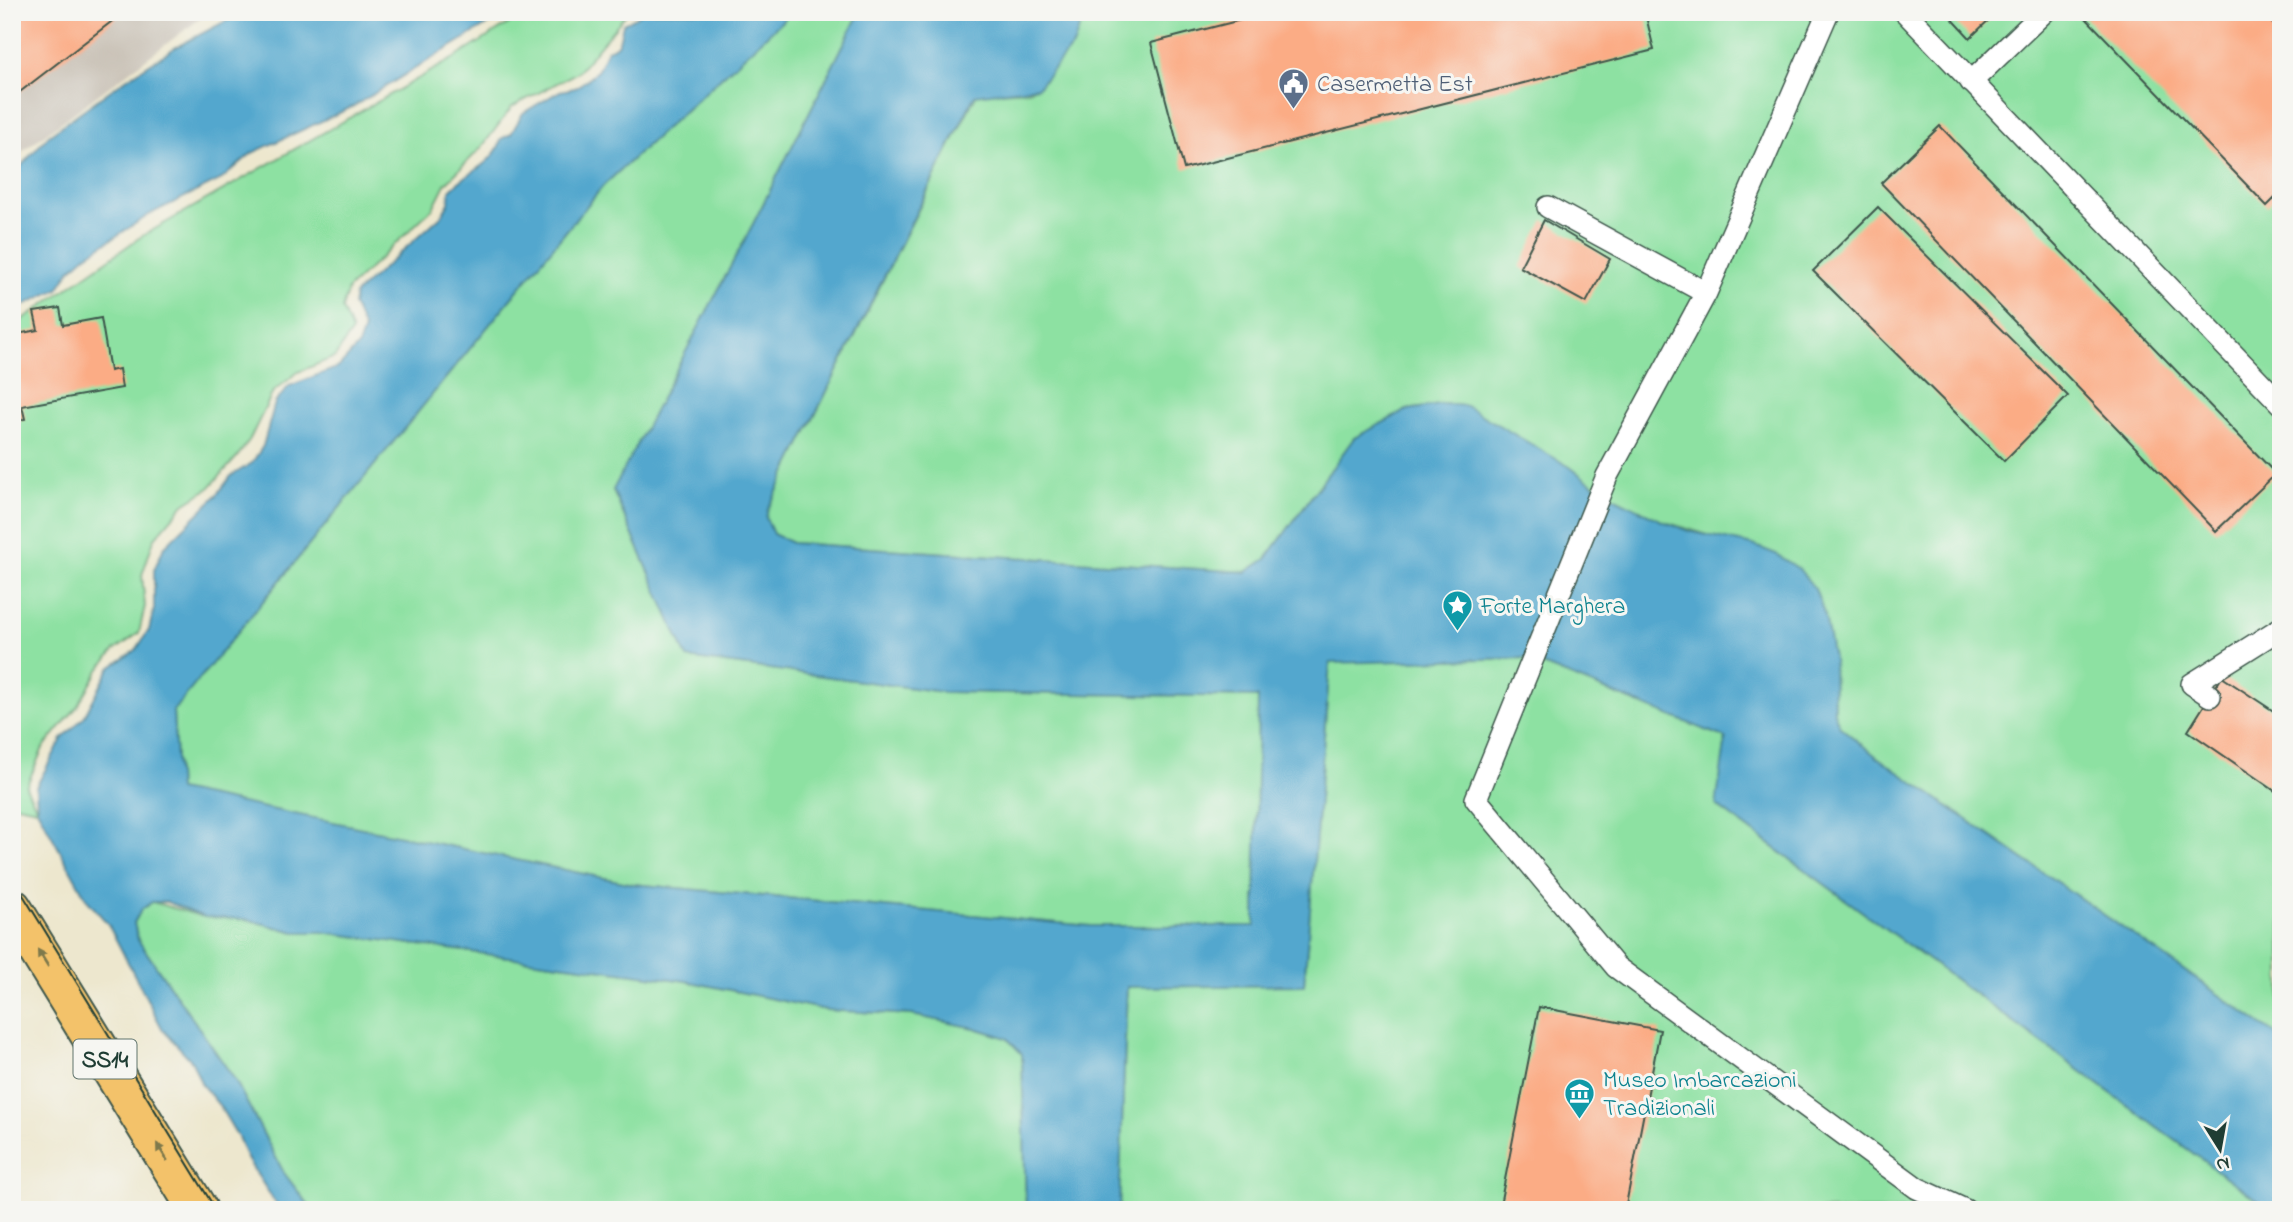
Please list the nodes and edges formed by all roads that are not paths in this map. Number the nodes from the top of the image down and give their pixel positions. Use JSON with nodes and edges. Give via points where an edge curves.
{"nodes":[{"id":1,"x":1828,"y":12,"type":"edge"},
{"id":2,"x":1905,"y":12,"type":"edge"},
{"id":3,"x":2044,"y":12,"type":"edge"},
{"id":4,"x":1971,"y":82,"type":"junction"},
{"id":5,"x":1548,"y":207,"type":"dead end"},
{"id":6,"x":1706,"y":293,"type":"junction"},
{"id":7,"x":2281,"y":404,"type":"edge"},
{"id":8,"x":2281,"y":628,"type":"edge"},
{"id":9,"x":2210,"y":696,"type":"dead end"},
{"id":10,"x":12,"y":908,"type":"edge"},
{"id":11,"x":198,"y":1210,"type":"edge"},
{"id":12,"x":1965,"y":1210,"type":"edge"}],
"edges":[{"from":1,"to":6,"type":"street"},
{"from":2,"to":4,"type":"street"},
{"from":3,"to":4,"type":"street"},
{"from":4,"to":7,"type":"street"},
{"from":5,"to":6,"type":"street"},
{"from":6,"to":12,"type":"street","via":[[1607,476],[1476,799],[1616,967],[1917,1188]]},
{"from":8,"to":9,"type":"street","via":[[2192,684]]},
{"from":11,"to":10,"type":"main road","number":"SS14","one_way":true}]}
